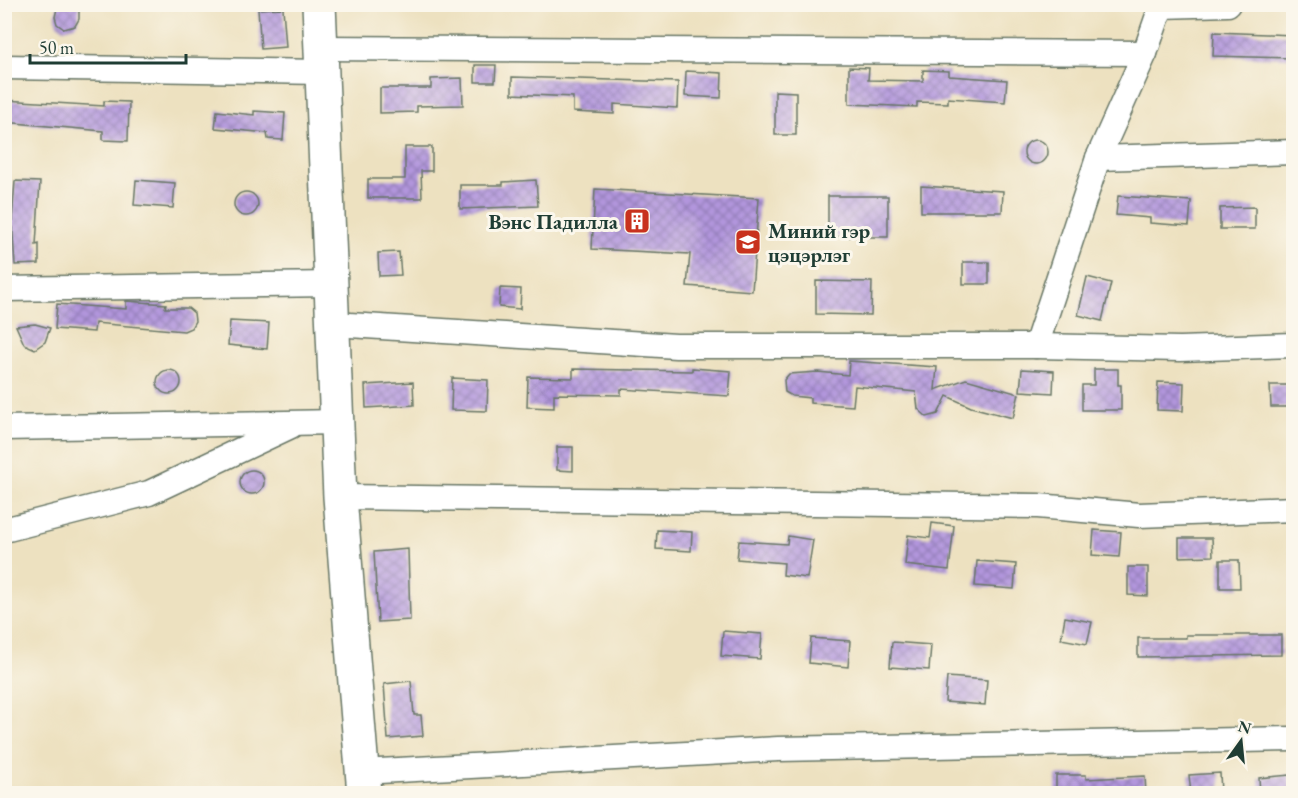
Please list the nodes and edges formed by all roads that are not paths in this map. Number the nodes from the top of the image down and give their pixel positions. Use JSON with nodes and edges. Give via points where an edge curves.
{"nodes":[{"id":1,"x":319,"y":4,"type":"edge"},
{"id":2,"x":1228,"y":4,"type":"edge"},
{"id":3,"x":1162,"y":5,"type":"edge"},
{"id":4,"x":1145,"y":53,"type":"junction"},
{"id":5,"x":321,"y":60,"type":"junction"},
{"id":6,"x":4,"y":67,"type":"edge"},
{"id":7,"x":1293,"y":152,"type":"edge"},
{"id":8,"x":1098,"y":158,"type":"junction"},
{"id":9,"x":332,"y":284,"type":"junction"},
{"id":10,"x":4,"y":289,"type":"edge"},
{"id":11,"x":334,"y":324,"type":"junction"},
{"id":12,"x":1293,"y":345,"type":"edge"},
{"id":13,"x":1036,"y":346,"type":"junction"},
{"id":14,"x":298,"y":422,"type":"junction"},
{"id":15,"x":338,"y":422,"type":"junction"},
{"id":16,"x":4,"y":428,"type":"edge"},
{"id":17,"x":340,"y":497,"type":"junction"},
{"id":18,"x":1293,"y":509,"type":"edge"},
{"id":19,"x":4,"y":530,"type":"edge"},
{"id":20,"x":1293,"y":739,"type":"edge"},
{"id":21,"x":363,"y":783,"type":"edge"}],
"edges":[{"from":1,"to":5,"type":"street"},
{"from":2,"to":3,"type":"street"},
{"from":3,"to":4,"type":"street"},
{"from":4,"to":5,"type":"street"},
{"from":4,"to":8,"type":"street"},
{"from":5,"to":6,"type":"street"},
{"from":5,"to":9,"type":"street"},
{"from":7,"to":8,"type":"street"},
{"from":8,"to":13,"type":"street"},
{"from":9,"to":10,"type":"street"},
{"from":9,"to":11,"type":"street"},
{"from":11,"to":13,"type":"street","via":[[676,346]]},
{"from":11,"to":15,"type":"street"},
{"from":12,"to":13,"type":"street","via":[[1180,349]]},
{"from":14,"to":15,"type":"street"},
{"from":14,"to":16,"type":"street"},
{"from":14,"to":19,"type":"street","via":[[149,493]]},
{"from":15,"to":17,"type":"street"},
{"from":17,"to":18,"type":"street","via":[[1038,506],[1138,515]]},
{"from":17,"to":21,"type":"street"},
{"from":20,"to":21,"type":"street","via":[[778,749]]}]}
